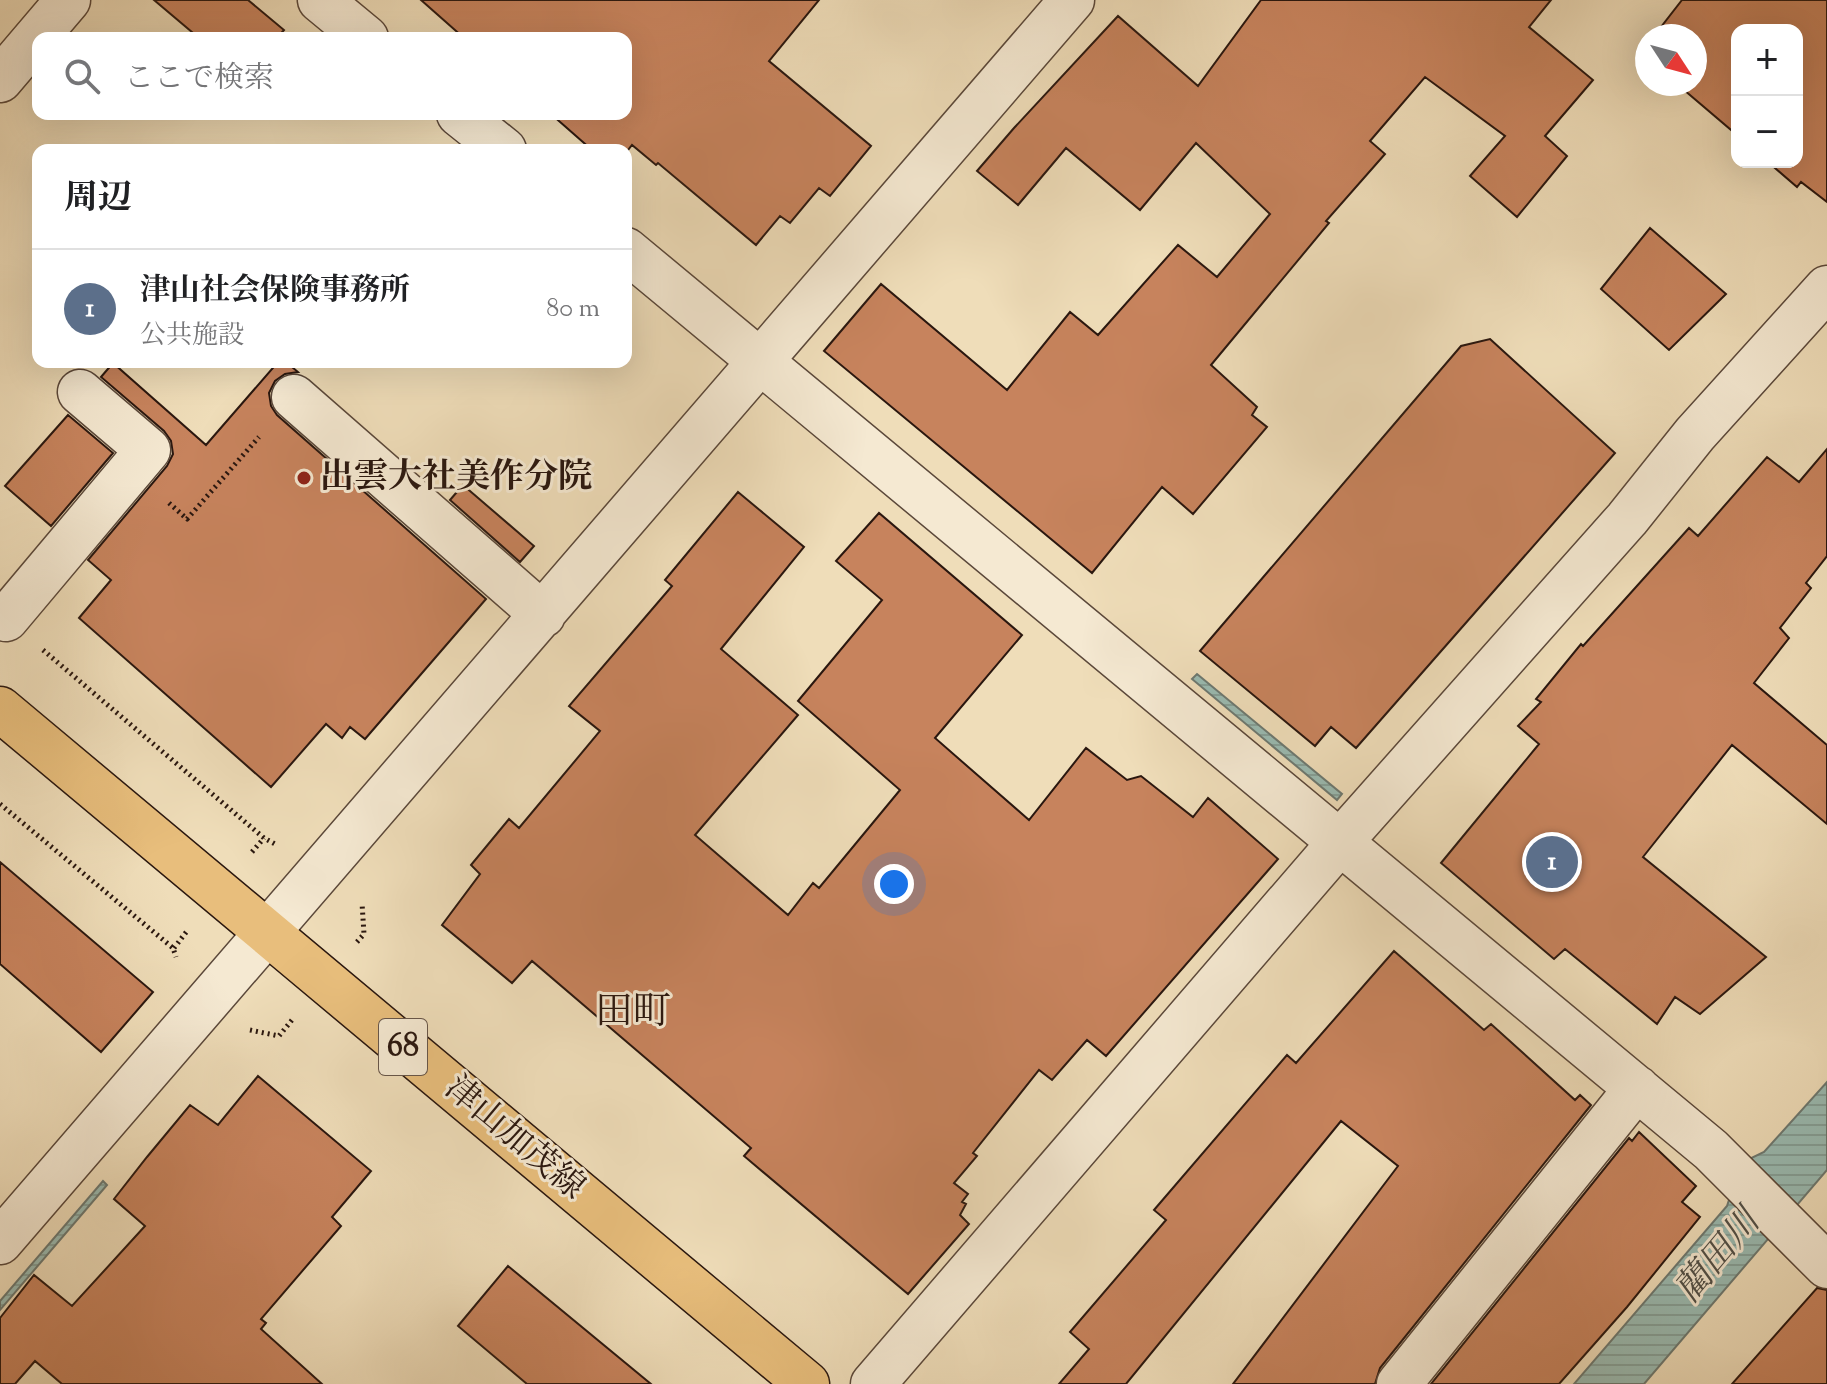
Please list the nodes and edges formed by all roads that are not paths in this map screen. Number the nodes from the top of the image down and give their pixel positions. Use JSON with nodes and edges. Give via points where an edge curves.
{"nodes":[{"id":1,"x":68,"y":0,"type":"edge"},
{"id":2,"x":320,"y":0,"type":"edge"},
{"id":3,"x":1072,"y":0,"type":"edge"},
{"id":4,"x":41,"y":32,"type":"edge"},
{"id":5,"x":359,"y":32,"type":"edge"},
{"id":6,"x":32,"y":42,"type":"edge"},
{"id":7,"x":0,"y":80,"type":"edge"},
{"id":8,"x":466,"y":120,"type":"edge"},
{"id":9,"x":496,"y":144,"type":"edge"},
{"id":10,"x":632,"y":255,"type":"edge"},
{"id":11,"x":1827,"y":288,"type":"edge"},
{"id":12,"x":763,"y":361,"type":"junction"},
{"id":13,"x":80,"y":392,"type":"dead end"},
{"id":14,"x":294,"y":397,"type":"dead end"},
{"id":15,"x":543,"y":615,"type":"junction"},
{"id":16,"x":6,"y":619,"type":"road end"},
{"id":17,"x":0,"y":709,"type":"edge"},
{"id":18,"x":1341,"y":841,"type":"junction"},
{"id":19,"x":268,"y":934,"type":"junction"},
{"id":20,"x":1637,"y":1088,"type":"junction"},
{"id":21,"x":0,"y":1242,"type":"edge"},
{"id":22,"x":1820,"y":1260,"type":"edge"},
{"id":23,"x":807,"y":1384,"type":"edge"},
{"id":24,"x":873,"y":1384,"type":"edge"},
{"id":25,"x":1399,"y":1384,"type":"edge"}],
"edges":[{"from":1,"to":4,"type":"street"},
{"from":2,"to":5,"type":"street"},
{"from":3,"to":12,"type":"street"},
{"from":6,"to":7,"type":"street"},
{"from":8,"to":9,"type":"street"},
{"from":10,"to":12,"type":"street"},
{"from":11,"to":18,"type":"street"},
{"from":12,"to":15,"type":"street"},
{"from":12,"to":18,"type":"street"},
{"from":13,"to":16,"type":"street","via":[[148,450]]},
{"from":14,"to":15,"type":"street"},
{"from":15,"to":19,"type":"street"},
{"from":17,"to":19,"type":"main road","name":"津山加茂線","number":"68"},
{"from":18,"to":20,"type":"street"},
{"from":18,"to":24,"type":"street"},
{"from":19,"to":21,"type":"street"},
{"from":19,"to":23,"type":"main road","name":"津山加茂線","number":"68"},
{"from":20,"to":22,"type":"street","via":[[1711,1150]]},
{"from":20,"to":25,"type":"street"}]}
